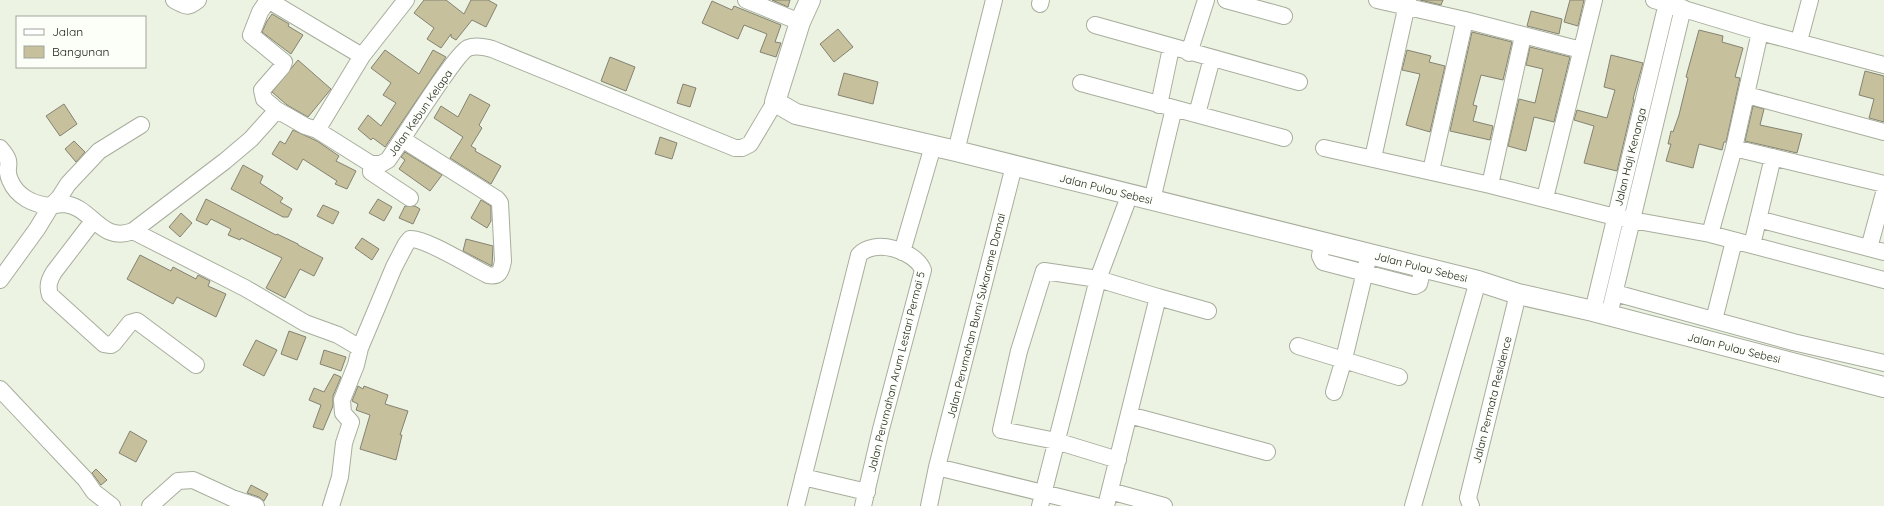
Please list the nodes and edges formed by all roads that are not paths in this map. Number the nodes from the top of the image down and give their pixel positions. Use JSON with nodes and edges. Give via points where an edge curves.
{"nodes":[{"id":1,"x":174,"y":0,"type":"edge"},
{"id":2,"x":198,"y":0,"type":"edge"},
{"id":3,"x":268,"y":0,"type":"edge"},
{"id":4,"x":406,"y":0,"type":"edge"},
{"id":5,"x":746,"y":0,"type":"edge"},
{"id":6,"x":810,"y":0,"type":"edge"},
{"id":7,"x":994,"y":0,"type":"edge"},
{"id":8,"x":1206,"y":0,"type":"edge"},
{"id":9,"x":1226,"y":0,"type":"edge"},
{"id":10,"x":1376,"y":0,"type":"edge"},
{"id":11,"x":1594,"y":0,"type":"edge"},
{"id":12,"x":1810,"y":0,"type":"edge"},
{"id":13,"x":1407,"y":4,"type":"edge"},
{"id":14,"x":1668,"y":4,"type":"edge"},
{"id":15,"x":1284,"y":16,"type":"dead end"},
{"id":16,"x":1465,"y":20,"type":"junction"},
{"id":17,"x":800,"y":22,"type":"junction"},
{"id":18,"x":1095,"y":25,"type":"dead end"},
{"id":19,"x":1760,"y":32,"type":"junction"},
{"id":20,"x":1523,"y":36,"type":"junction"},
{"id":21,"x":1799,"y":41,"type":"junction"},
{"id":22,"x":1171,"y":48,"type":"junction"},
{"id":23,"x":1581,"y":50,"type":"junction"},
{"id":24,"x":1189,"y":53,"type":"junction"},
{"id":25,"x":362,"y":56,"type":"junction"},
{"id":26,"x":1212,"y":58,"type":"junction"},
{"id":27,"x":1884,"y":65,"type":"edge"},
{"id":28,"x":1299,"y":82,"type":"dead end"},
{"id":29,"x":1081,"y":83,"type":"dead end"},
{"id":30,"x":1747,"y":95,"type":"junction"},
{"id":31,"x":775,"y":102,"type":"junction"},
{"id":32,"x":1167,"y":106,"type":"junction"},
{"id":33,"x":277,"y":110,"type":"junction"},
{"id":34,"x":1197,"y":114,"type":"junction"},
{"id":35,"x":141,"y":125,"type":"dead end"},
{"id":36,"x":317,"y":130,"type":"junction"},
{"id":37,"x":1884,"y":132,"type":"edge"},
{"id":38,"x":1284,"y":138,"type":"dead end"},
{"id":39,"x":402,"y":139,"type":"junction"},
{"id":40,"x":933,"y":146,"type":"junction"},
{"id":41,"x":0,"y":148,"type":"edge"},
{"id":42,"x":1324,"y":148,"type":"dead end"},
{"id":43,"x":1734,"y":148,"type":"junction"},
{"id":44,"x":956,"y":151,"type":"junction"},
{"id":45,"x":1773,"y":157,"type":"junction"},
{"id":46,"x":1373,"y":158,"type":"junction"},
{"id":47,"x":371,"y":164,"type":"junction"},
{"id":48,"x":1014,"y":166,"type":"junction"},
{"id":49,"x":1431,"y":171,"type":"junction"},
{"id":50,"x":1884,"y":184,"type":"edge"},
{"id":51,"x":1490,"y":185,"type":"junction"},
{"id":52,"x":1884,"y":193,"type":"edge"},
{"id":53,"x":1130,"y":194,"type":"junction"},
{"id":54,"x":410,"y":198,"type":"dead end"},
{"id":55,"x":1545,"y":198,"type":"junction"},
{"id":56,"x":1152,"y":200,"type":"junction"},
{"id":57,"x":51,"y":206,"type":"junction"},
{"id":58,"x":1615,"y":217,"type":"junction"},
{"id":59,"x":1758,"y":219,"type":"junction"},
{"id":60,"x":1633,"y":220,"type":"junction"},
{"id":61,"x":93,"y":221,"type":"junction"},
{"id":62,"x":133,"y":231,"type":"junction"},
{"id":63,"x":1710,"y":234,"type":"junction"},
{"id":64,"x":1734,"y":240,"type":"junction"},
{"id":65,"x":1752,"y":245,"type":"junction"},
{"id":66,"x":1877,"y":250,"type":"edge"},
{"id":67,"x":902,"y":252,"type":"junction"},
{"id":68,"x":1366,"y":264,"type":"junction"},
{"id":69,"x":1098,"y":279,"type":"junction"},
{"id":70,"x":0,"y":280,"type":"edge"},
{"id":71,"x":1884,"y":280,"type":"edge"},
{"id":72,"x":1478,"y":281,"type":"junction"},
{"id":73,"x":1614,"y":293,"type":"junction"},
{"id":74,"x":1518,"y":294,"type":"junction"},
{"id":75,"x":1158,"y":297,"type":"junction"},
{"id":76,"x":1208,"y":311,"type":"dead end"},
{"id":77,"x":1601,"y":313,"type":"junction"},
{"id":78,"x":1718,"y":321,"type":"junction"},
{"id":79,"x":1793,"y":342,"type":"junction"},
{"id":80,"x":1717,"y":343,"type":"junction"},
{"id":81,"x":1298,"y":346,"type":"dead end"},
{"id":82,"x":360,"y":348,"type":"junction"},
{"id":83,"x":1344,"y":359,"type":"junction"},
{"id":84,"x":1788,"y":362,"type":"junction"},
{"id":85,"x":1884,"y":363,"type":"edge"},
{"id":86,"x":196,"y":365,"type":"dead end"},
{"id":87,"x":1400,"y":377,"type":"dead end"},
{"id":88,"x":1884,"y":387,"type":"edge"},
{"id":89,"x":0,"y":389,"type":"edge"},
{"id":90,"x":1334,"y":392,"type":"dead end"},
{"id":91,"x":1129,"y":415,"type":"junction"},
{"id":92,"x":1056,"y":441,"type":"junction"},
{"id":93,"x":1267,"y":452,"type":"dead end"},
{"id":94,"x":1118,"y":460,"type":"junction"},
{"id":95,"x":937,"y":467,"type":"junction"},
{"id":96,"x":803,"y":477,"type":"junction"},
{"id":97,"x":1108,"y":498,"type":"edge"},
{"id":98,"x":865,"y":499,"type":"edge"},
{"id":99,"x":1041,"y":500,"type":"edge"},
{"id":100,"x":112,"y":506,"type":"edge"},
{"id":101,"x":150,"y":506,"type":"edge"},
{"id":102,"x":256,"y":506,"type":"edge"},
{"id":103,"x":331,"y":506,"type":"edge"},
{"id":104,"x":796,"y":506,"type":"edge"},
{"id":105,"x":929,"y":506,"type":"edge"},
{"id":106,"x":1096,"y":506,"type":"edge"},
{"id":107,"x":1164,"y":506,"type":"edge"},
{"id":108,"x":1413,"y":506,"type":"edge"},
{"id":109,"x":1471,"y":506,"type":"edge"}],
"edges":[{"from":1,"to":2,"type":"street","via":[[190,6]]},
{"from":3,"to":25,"type":"street"},
{"from":3,"to":33,"type":"street","via":[[251,35],[284,62],[262,90],[264,99]]},
{"from":4,"to":25,"type":"street"},
{"from":5,"to":17,"type":"street"},
{"from":6,"to":17,"type":"street"},
{"from":7,"to":44,"type":"street"},
{"from":8,"to":24,"type":"street"},
{"from":9,"to":15,"type":"street"},
{"from":10,"to":13,"type":"street"},
{"from":11,"to":23,"type":"street"},
{"from":12,"to":21,"type":"street"},
{"from":13,"to":16,"type":"street"},
{"from":13,"to":46,"type":"street"},
{"from":14,"to":19,"type":"street"},
{"from":14,"to":58,"type":"street","name":"Jalan Haji Kenanga"},
{"from":14,"to":60,"type":"street","name":"Jalan Haji Kenanga"},
{"from":16,"to":20,"type":"street"},
{"from":16,"to":49,"type":"street"},
{"from":17,"to":31,"type":"street"},
{"from":18,"to":22,"type":"street"},
{"from":19,"to":21,"type":"street"},
{"from":19,"to":30,"type":"street"},
{"from":20,"to":23,"type":"street"},
{"from":20,"to":51,"type":"street"},
{"from":21,"to":27,"type":"street"},
{"from":22,"to":24,"type":"street"},
{"from":22,"to":32,"type":"street"},
{"from":23,"to":55,"type":"street"},
{"from":24,"to":26,"type":"street"},
{"from":25,"to":36,"type":"street"},
{"from":26,"to":28,"type":"street"},
{"from":26,"to":34,"type":"street"},
{"from":29,"to":32,"type":"street"},
{"from":30,"to":37,"type":"street"},
{"from":30,"to":43,"type":"street"},
{"from":31,"to":39,"type":"street","name":"Jalan Kebun Kelapa","via":[[750,144],[735,148],[492,49],[476,46],[464,50]]},
{"from":31,"to":40,"type":"street","name":"Jalan Pulau Sebesi","via":[[796,114]]},
{"from":32,"to":34,"type":"street"},
{"from":32,"to":56,"type":"street"},
{"from":33,"to":36,"type":"street"},
{"from":33,"to":62,"type":"street","via":[[251,139],[225,161]]},
{"from":34,"to":38,"type":"street"},
{"from":35,"to":57,"type":"street","via":[[99,151]]},
{"from":36,"to":47,"type":"street"},
{"from":39,"to":47,"type":"street","name":"Jalan Kebun Kelapa","via":[[388,160],[381,164]]},
{"from":39,"to":82,"type":"street","via":[[497,198],[500,210],[502,270],[500,274],[488,275],[429,244],[410,239],[394,267]]},
{"from":40,"to":44,"type":"street","name":"Jalan Pulau Sebesi"},
{"from":40,"to":67,"type":"street"},
{"from":41,"to":57,"type":"street","via":[[9,158],[10,180],[16,189],[38,205]]},
{"from":42,"to":46,"type":"street"},
{"from":43,"to":45,"type":"street"},
{"from":43,"to":63,"type":"street"},
{"from":44,"to":48,"type":"street","name":"Jalan Pulau Sebesi"},
{"from":45,"to":50,"type":"street"},
{"from":45,"to":59,"type":"street"},
{"from":46,"to":49,"type":"street"},
{"from":47,"to":54,"type":"street","via":[[371,172]]},
{"from":48,"to":53,"type":"street","name":"Jalan Pulau Sebesi"},
{"from":48,"to":95,"type":"street","name":"Jalan Perumahan Bumi Sukarame Damai"},
{"from":49,"to":51,"type":"street"},
{"from":51,"to":55,"type":"street"},
{"from":52,"to":66,"type":"street"},
{"from":53,"to":56,"type":"street","name":"Jalan Pulau Sebesi"},
{"from":53,"to":69,"type":"street"},
{"from":55,"to":58,"type":"street"},
{"from":56,"to":68,"type":"street","name":"Jalan Pulau Sebesi","via":[[1322,243]]},
{"from":57,"to":61,"type":"street","via":[[64,204],[76,208]]},
{"from":57,"to":70,"type":"street"},
{"from":58,"to":60,"type":"street"},
{"from":58,"to":77,"type":"street","name":"Jalan Haji Kenanga"},
{"from":59,"to":65,"type":"street"},
{"from":59,"to":66,"type":"street"},
{"from":60,"to":63,"type":"street"},
{"from":60,"to":73,"type":"street","name":"Jalan Haji Kenanga"},
{"from":61,"to":62,"type":"street","via":[[116,234]]},
{"from":61,"to":86,"type":"street","via":[[54,272],[49,281],[50,295],[104,344],[114,343],[130,323],[137,321]]},
{"from":62,"to":82,"type":"street","via":[[245,288],[305,323],[338,335]]},
{"from":63,"to":64,"type":"street"},
{"from":64,"to":65,"type":"street"},
{"from":64,"to":78,"type":"street"},
{"from":65,"to":71,"type":"street"},
{"from":67,"to":96,"type":"street","name":"Jalan Perumahan Arum Lestari Permai 5","via":[[879,246],[859,255]]},
{"from":67,"to":98,"type":"street","name":"Jalan Perumahan Arum Lestari Permai 5","via":[[916,260],[923,270]]},
{"from":68,"to":72,"type":"street","name":"Jalan Pulau Sebesi","via":[[1424,268]]},
{"from":68,"to":83,"type":"street"},
{"from":69,"to":75,"type":"street"},
{"from":69,"to":92,"type":"street"},
{"from":69,"to":92,"type":"street","via":[[1044,271],[1019,352],[1001,430]]},
{"from":72,"to":74,"type":"street","name":"Jalan Pulau Sebesi"},
{"from":72,"to":108,"type":"street"},
{"from":73,"to":77,"type":"street","name":"Jalan Haji Kenanga"},
{"from":73,"to":78,"type":"street"},
{"from":74,"to":77,"type":"street","name":"Jalan Pulau Sebesi"},
{"from":74,"to":109,"type":"street","name":"Jalan Permata Residence","via":[[1468,498]]},
{"from":75,"to":76,"type":"street"},
{"from":75,"to":91,"type":"street"},
{"from":77,"to":80,"type":"street","name":"Jalan Pulau Sebesi"},
{"from":78,"to":79,"type":"street"},
{"from":78,"to":80,"type":"street"},
{"from":79,"to":84,"type":"street"},
{"from":79,"to":85,"type":"street"},
{"from":80,"to":84,"type":"street","name":"Jalan Pulau Sebesi"},
{"from":81,"to":83,"type":"street"},
{"from":82,"to":103,"type":"street","via":[[342,400],[343,413],[351,422],[344,443],[340,477]]},
{"from":83,"to":87,"type":"street"},
{"from":83,"to":90,"type":"street"},
{"from":84,"to":88,"type":"street","name":"Jalan Pulau Sebesi"},
{"from":89,"to":100,"type":"street","via":[[85,479],[94,492]]},
{"from":91,"to":93,"type":"street"},
{"from":91,"to":94,"type":"street"},
{"from":92,"to":94,"type":"street"},
{"from":92,"to":99,"type":"street"},
{"from":94,"to":97,"type":"street"},
{"from":95,"to":99,"type":"street"},
{"from":95,"to":105,"type":"street","name":"Jalan Perumahan Bumi Sukarame Damai"},
{"from":96,"to":98,"type":"street","name":"Jalan Perumahan Arum Lestari Permai 5"},
{"from":96,"to":104,"type":"street"},
{"from":97,"to":107,"type":"street"},
{"from":99,"to":106,"type":"street"},
{"from":101,"to":102,"type":"street","via":[[182,479],[193,480]]}]}
